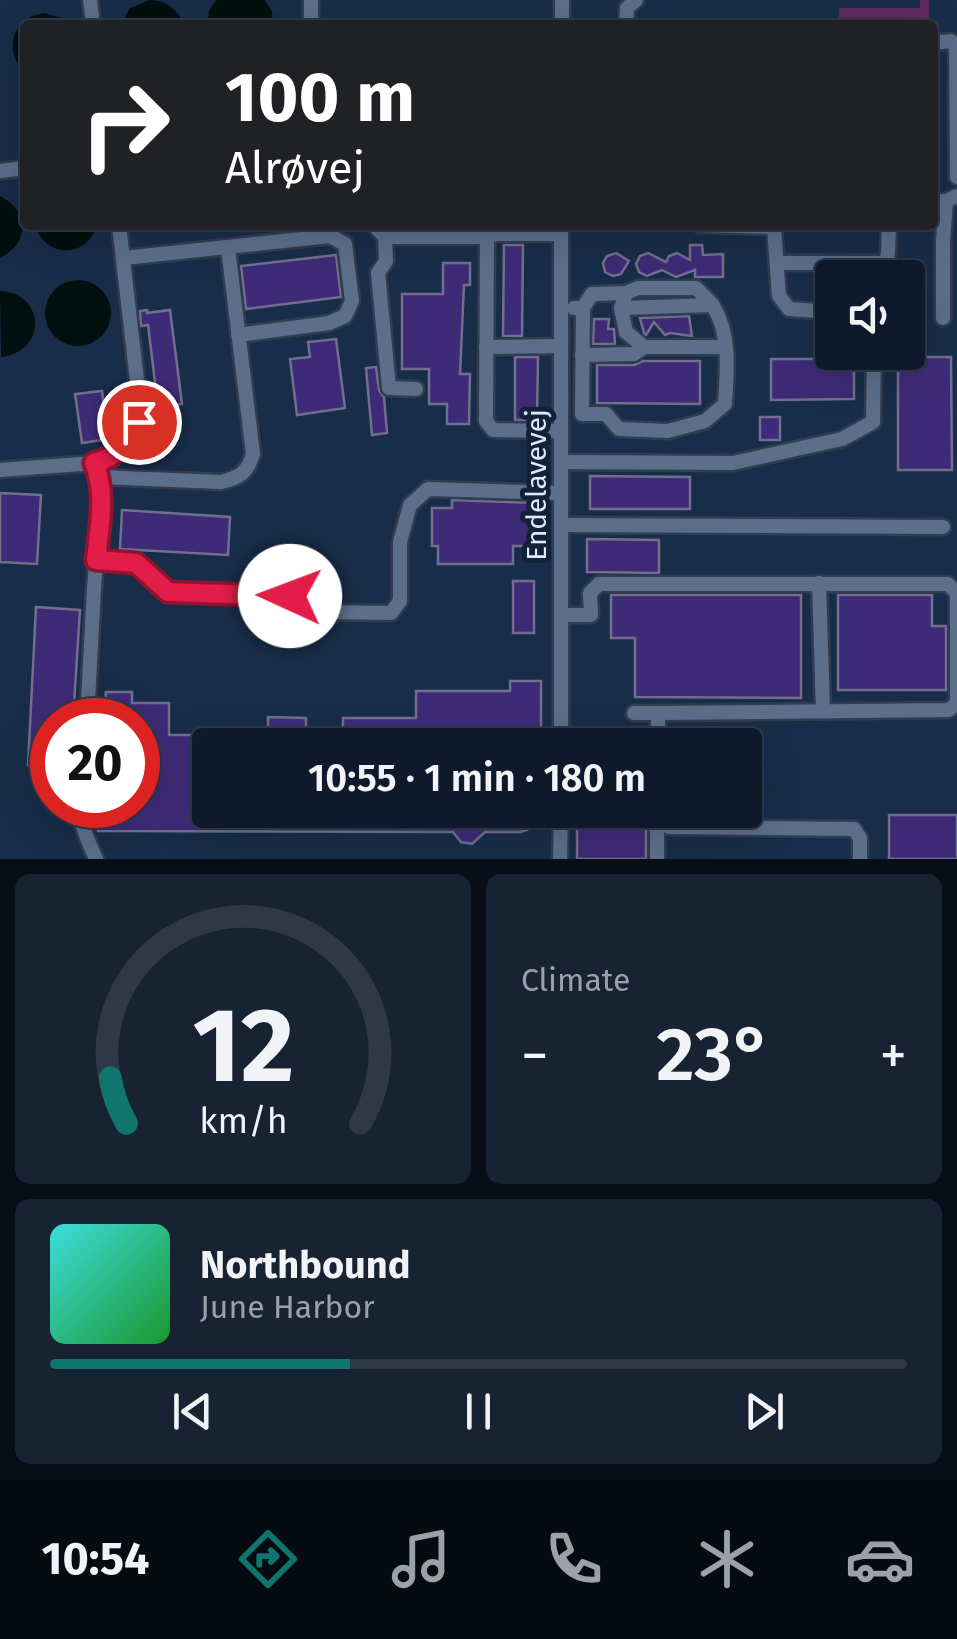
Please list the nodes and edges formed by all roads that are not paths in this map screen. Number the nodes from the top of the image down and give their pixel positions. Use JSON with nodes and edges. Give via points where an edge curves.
{"nodes":[{"id":1,"x":938,"y":42,"type":"edge"},
{"id":2,"x":957,"y":178,"type":"edge"},
{"id":3,"x":945,"y":200,"type":"edge"},
{"id":4,"x":120,"y":230,"type":"edge"},
{"id":5,"x":332,"y":230,"type":"edge"},
{"id":6,"x":379,"y":230,"type":"edge"},
{"id":7,"x":562,"y":230,"type":"edge"},
{"id":8,"x":774,"y":230,"type":"edge"},
{"id":9,"x":888,"y":230,"type":"edge"},
{"id":10,"x":434,"y":231,"type":"edge"},
{"id":11,"x":385,"y":237,"type":"junction"},
{"id":12,"x":488,"y":238,"type":"junction"},
{"id":13,"x":228,"y":248,"type":"junction"},
{"id":14,"x":124,"y":258,"type":"junction"},
{"id":15,"x":885,"y":260,"type":"edge"},
{"id":16,"x":776,"y":263,"type":"junction"},
{"id":17,"x":815,"y":266,"type":"edge"},
{"id":18,"x":624,"y":300,"type":"junction"},
{"id":19,"x":561,"y":308,"type":"junction"},
{"id":20,"x":582,"y":308,"type":"junction"},
{"id":21,"x":815,"y":310,"type":"edge"},
{"id":22,"x":943,"y":318,"type":"dead end"},
{"id":23,"x":238,"y":335,"type":"junction"},
{"id":24,"x":561,"y":346,"type":"junction"},
{"id":25,"x":486,"y":347,"type":"junction"},
{"id":26,"x":644,"y":347,"type":"junction"},
{"id":27,"x":725,"y":348,"type":"junction"},
{"id":28,"x":582,"y":354,"type":"junction"},
{"id":29,"x":874,"y":370,"type":"edge"},
{"id":30,"x":416,"y":390,"type":"dead end"},
{"id":31,"x":562,"y":402,"type":"junction"},
{"id":32,"x":582,"y":402,"type":"junction"},
{"id":33,"x":561,"y":431,"type":"junction"},
{"id":34,"x":561,"y":462,"type":"junction"},
{"id":35,"x":0,"y":470,"type":"edge"},
{"id":36,"x":97,"y":470,"type":"junction"},
{"id":37,"x":561,"y":493,"type":"junction"},
{"id":38,"x":561,"y":525,"type":"junction"},
{"id":39,"x":943,"y":527,"type":"dead end"},
{"id":40,"x":96,"y":560,"type":"junction"},
{"id":41,"x":820,"y":583,"type":"junction"},
{"id":42,"x":561,"y":616,"type":"junction"},
{"id":43,"x":88,"y":698,"type":"edge"},
{"id":44,"x":634,"y":712,"type":"dead end"},
{"id":45,"x":823,"y":712,"type":"junction"},
{"id":46,"x":658,"y":713,"type":"junction"},
{"id":47,"x":560,"y":728,"type":"edge"},
{"id":48,"x":658,"y":728,"type":"edge"},
{"id":49,"x":84,"y":828,"type":"edge"},
{"id":50,"x":560,"y":828,"type":"edge"},
{"id":51,"x":657,"y":828,"type":"edge"},
{"id":52,"x":761,"y":828,"type":"edge"},
{"id":53,"x":96,"y":859,"type":"edge"},
{"id":54,"x":560,"y":859,"type":"edge"},
{"id":55,"x":656,"y":859,"type":"edge"},
{"id":56,"x":860,"y":859,"type":"edge"}],
"edges":[{"from":1,"to":2,"type":"street","via":[[956,47]]},
{"from":3,"to":22,"type":"street"},
{"from":4,"to":14,"type":"street"},
{"from":5,"to":13,"type":"street"},
{"from":5,"to":23,"type":"street","via":[[344,244],[352,301],[345,316]]},
{"from":6,"to":11,"type":"street"},
{"from":7,"to":12,"type":"street"},
{"from":7,"to":19,"type":"street","name":"Endelavevej"},
{"from":8,"to":16,"type":"street"},
{"from":9,"to":15,"type":"street"},
{"from":10,"to":11,"type":"street"},
{"from":10,"to":12,"type":"street"},
{"from":11,"to":30,"type":"street","via":[[386,261],[378,273],[389,388]]},
{"from":12,"to":25,"type":"street"},
{"from":13,"to":14,"type":"street"},
{"from":13,"to":23,"type":"street"},
{"from":14,"to":36,"type":"street","via":[[141,415],[121,452]]},
{"from":16,"to":17,"type":"street"},
{"from":16,"to":21,"type":"street","via":[[779,296],[789,308]]},
{"from":18,"to":20,"type":"street","via":[[592,294]]},
{"from":18,"to":26,"type":"street","via":[[626,332]]},
{"from":18,"to":27,"type":"street","via":[[638,288],[696,288],[712,305]]},
{"from":19,"to":20,"type":"street"},
{"from":19,"to":24,"type":"street","name":"Endelavevej"},
{"from":20,"to":28,"type":"street"},
{"from":23,"to":36,"type":"street","via":[[252,454],[246,472],[221,482]]},
{"from":24,"to":25,"type":"street"},
{"from":24,"to":31,"type":"street","name":"Endelavevej"},
{"from":25,"to":33,"type":"street","via":[[486,422],[493,430]]},
{"from":26,"to":27,"type":"street"},
{"from":26,"to":28,"type":"street","via":[[634,354]]},
{"from":27,"to":32,"type":"street","via":[[725,404],[705,421],[668,431],[620,430],[606,414],[582,414]]},
{"from":28,"to":32,"type":"street"},
{"from":29,"to":34,"type":"street","via":[[873,422],[842,439],[734,464]]},
{"from":31,"to":32,"type":"street"},
{"from":31,"to":33,"type":"street","name":"Endelavevej"},
{"from":33,"to":34,"type":"street","name":"Endelavevej"},
{"from":34,"to":37,"type":"street","name":"Endelavevej"},
{"from":35,"to":36,"type":"street"},
{"from":36,"to":40,"type":"street"},
{"from":37,"to":38,"type":"street","name":"Endelavevej"},
{"from":37,"to":40,"type":"street","via":[[428,490],[410,505],[400,542],[400,601],[391,612],[325,612],[290,596],[168,592],[136,563]]},
{"from":38,"to":39,"type":"street"},
{"from":38,"to":42,"type":"street","name":"Endelavevej"},
{"from":40,"to":43,"type":"street"},
{"from":41,"to":42,"type":"street","via":[[599,584],[590,592],[591,615]]},
{"from":41,"to":45,"type":"street"},
{"from":41,"to":45,"type":"street","via":[[948,584],[957,592],[957,702],[949,710]]},
{"from":42,"to":47,"type":"street","name":"Endelavevej"},
{"from":44,"to":46,"type":"street"},
{"from":45,"to":46,"type":"street"},
{"from":46,"to":48,"type":"street"},
{"from":49,"to":53,"type":"street"},
{"from":50,"to":54,"type":"street"},
{"from":51,"to":55,"type":"street"},
{"from":52,"to":56,"type":"street","via":[[854,829]]}]}
